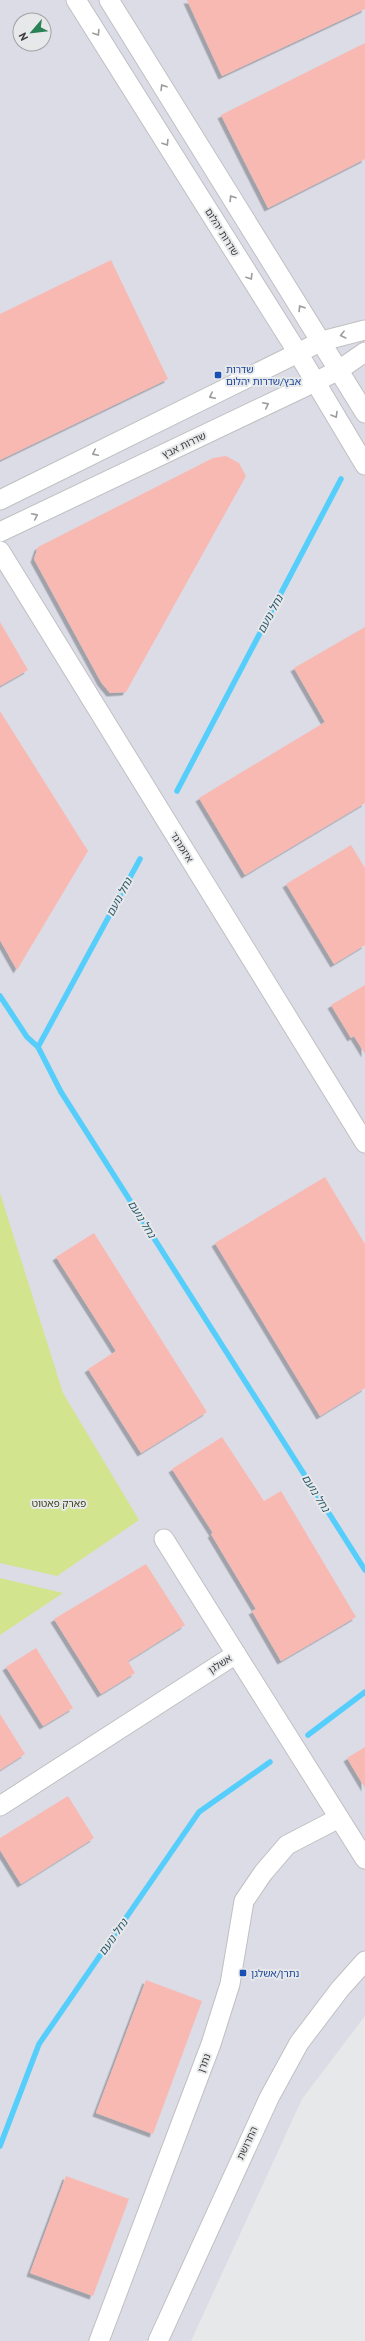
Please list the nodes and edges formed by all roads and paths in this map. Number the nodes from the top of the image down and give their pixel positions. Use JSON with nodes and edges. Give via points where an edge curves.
{"nodes":[{"id":1,"x":76,"y":0,"type":"edge"},
{"id":2,"x":109,"y":0,"type":"edge"},
{"id":3,"x":365,"y":330,"type":"edge"},
{"id":4,"x":322,"y":341,"type":"junction"},
{"id":5,"x":365,"y":352,"type":"edge"},
{"id":6,"x":298,"y":353,"type":"junction"},
{"id":7,"x":339,"y":370,"type":"junction"},
{"id":8,"x":315,"y":382,"type":"junction"},
{"id":9,"x":365,"y":414,"type":"edge"},
{"id":10,"x":365,"y":465,"type":"edge"},
{"id":11,"x":0,"y":500,"type":"edge"},
{"id":12,"x":0,"y":532,"type":"edge"},
{"id":13,"x":0,"y":551,"type":"edge"},
{"id":14,"x":365,"y":1143,"type":"edge"},
{"id":15,"x":164,"y":1539,"type":"dead end"},
{"id":16,"x":236,"y":1654,"type":"junction"},
{"id":17,"x":0,"y":1806,"type":"edge"},
{"id":18,"x":339,"y":1818,"type":"junction"},
{"id":19,"x":365,"y":1859,"type":"edge"},
{"id":20,"x":365,"y":1961,"type":"edge"},
{"id":21,"x":99,"y":2341,"type":"edge"},
{"id":22,"x":158,"y":2341,"type":"edge"}],
"edges":[{"from":1,"to":6,"type":"street","name":"שדרות יהלום","one_way":true},
{"from":4,"to":2,"type":"street","one_way":true},
{"from":3,"to":4,"type":"street","one_way":true},
{"from":4,"to":6,"type":"street"},
{"from":4,"to":7,"type":"street"},
{"from":5,"to":7,"type":"street","name":"שדרות אבץ"},
{"from":6,"to":8,"type":"street","name":"שדרות יהלום"},
{"from":6,"to":11,"type":"street","one_way":true},
{"from":7,"to":8,"type":"street","name":"שדרות אבץ"},
{"from":7,"to":9,"type":"street"},
{"from":8,"to":10,"type":"street","name":"שדרות יהלום","one_way":true},
{"from":12,"to":8,"type":"street","name":"שדרות אבץ","one_way":true},
{"from":13,"to":14,"type":"street","name":"איזמרגד"},
{"from":15,"to":16,"type":"street"},
{"from":16,"to":17,"type":"street","name":"אשלגן"},
{"from":16,"to":18,"type":"street","name":"אשלגן"},
{"from":18,"to":19,"type":"street","name":"אשלגן"},
{"from":18,"to":21,"type":"street","name":"נתרן","via":[[287,1845],[244,1901],[230,1984],[211,2044]]},
{"from":20,"to":22,"type":"street","name":"החרושת","via":[[340,1988],[299,2043],[268,2098]]}]}
